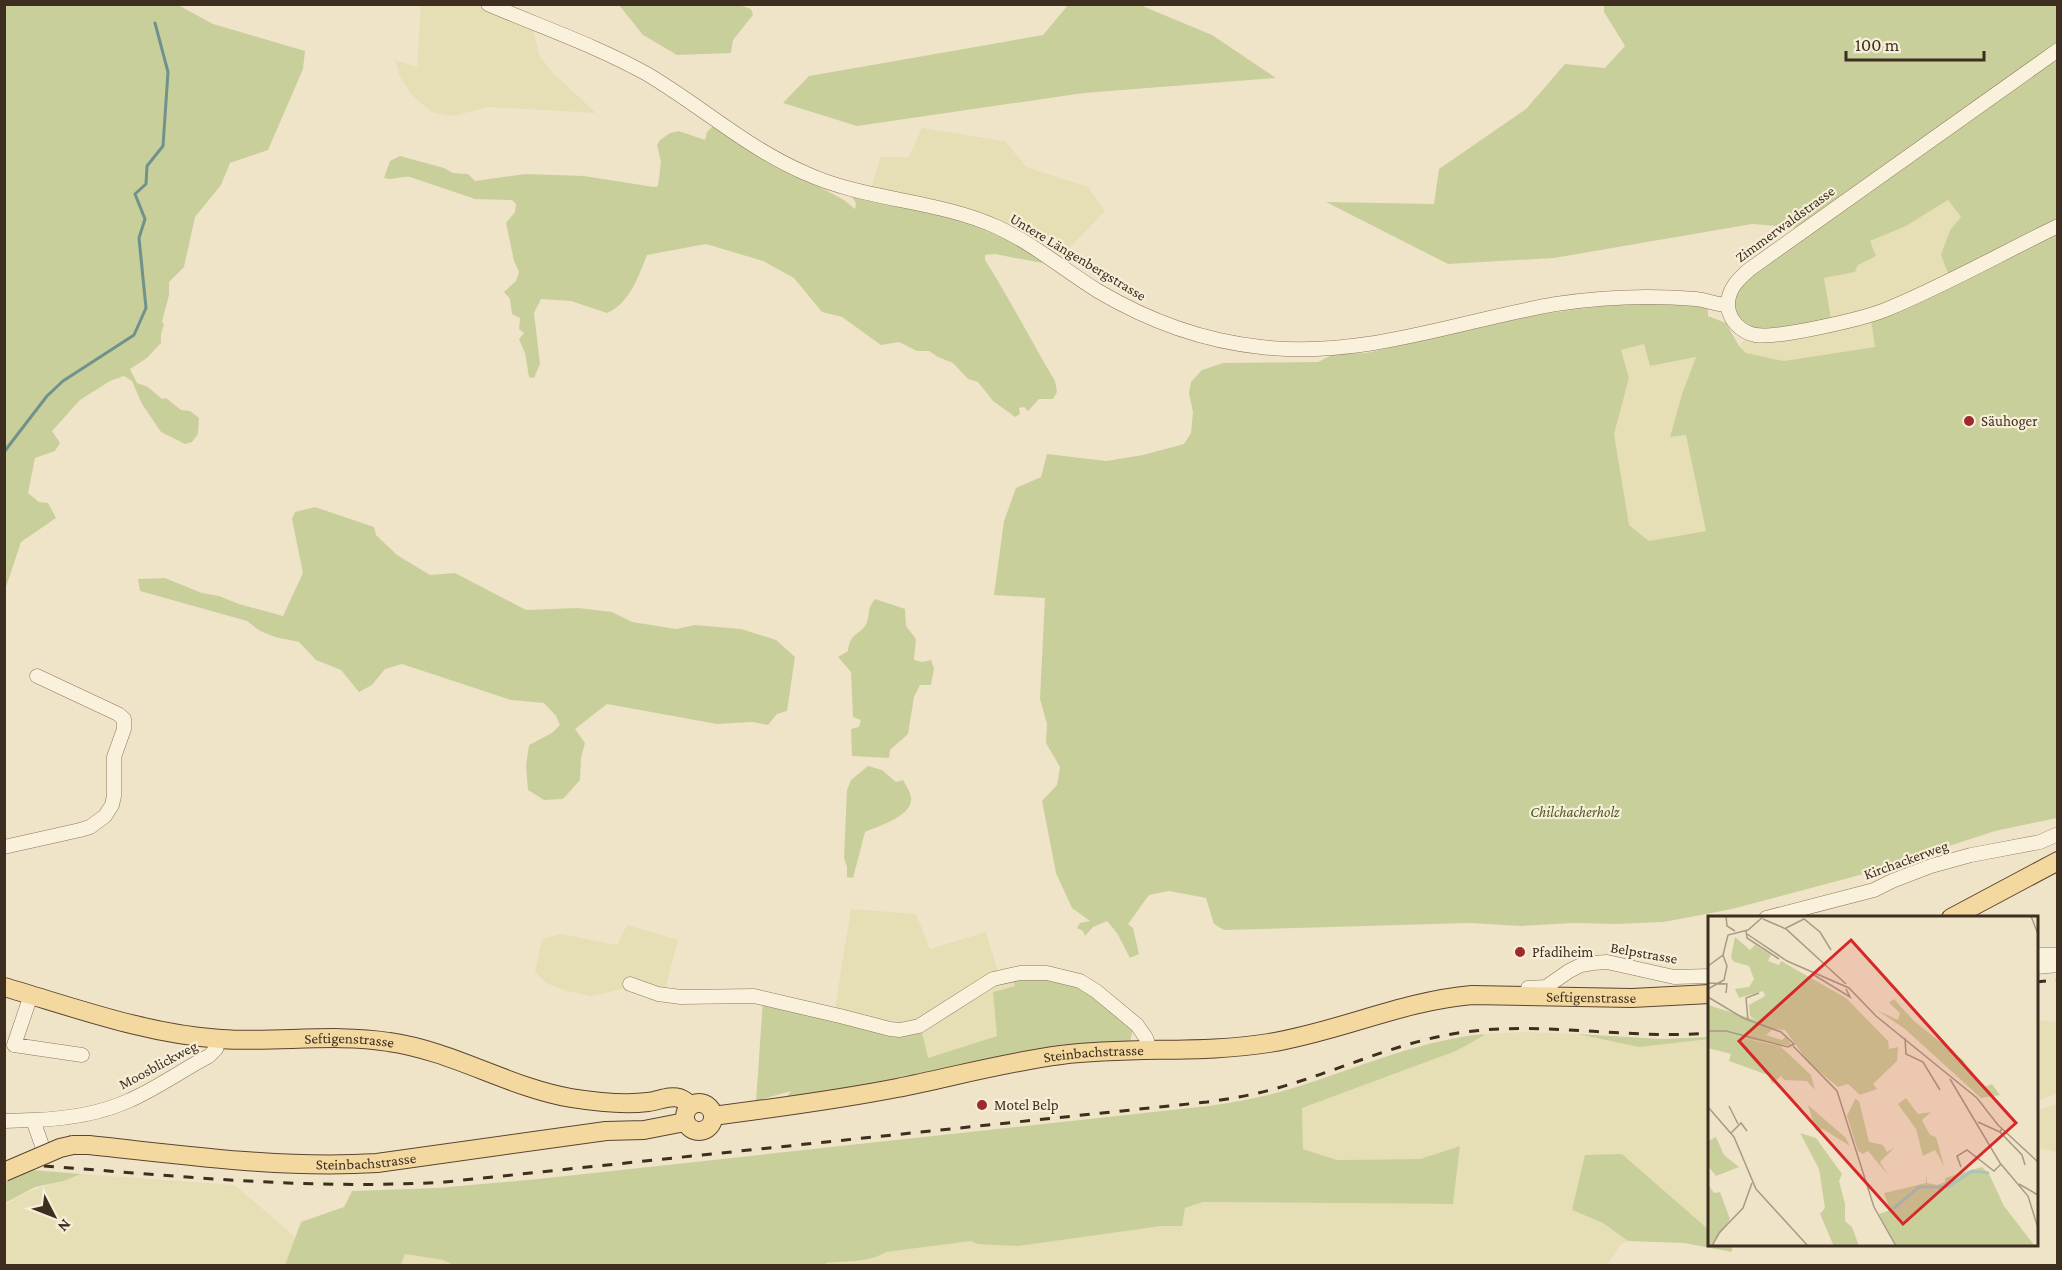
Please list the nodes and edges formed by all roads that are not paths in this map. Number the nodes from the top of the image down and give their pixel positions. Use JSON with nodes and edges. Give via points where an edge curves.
{"nodes":[{"id":1,"x":488,"y":4,"type":"edge"},
{"id":2,"x":2058,"y":50,"type":"edge"},
{"id":3,"x":2058,"y":226,"type":"edge"},
{"id":4,"x":1728,"y":305,"type":"junction"},
{"id":5,"x":37,"y":676,"type":"dead end"},
{"id":6,"x":2058,"y":834,"type":"edge"},
{"id":7,"x":4,"y":847,"type":"edge"},
{"id":8,"x":2058,"y":861,"type":"edge"},
{"id":9,"x":1774,"y":916,"type":"edge"},
{"id":10,"x":1955,"y":916,"type":"edge"},
{"id":11,"x":2038,"y":955,"type":"edge"},
{"id":12,"x":2058,"y":955,"type":"edge"},
{"id":13,"x":2058,"y":965,"type":"edge"},
{"id":14,"x":2038,"y":967,"type":"edge"},
{"id":15,"x":1708,"y":976,"type":"edge"},
{"id":16,"x":630,"y":984,"type":"dead end"},
{"id":17,"x":4,"y":987,"type":"edge"},
{"id":18,"x":31,"y":994,"type":"junction"},
{"id":19,"x":1708,"y":994,"type":"edge"},
{"id":20,"x":1472,"y":995,"type":"junction"},
{"id":21,"x":219,"y":1039,"type":"junction"},
{"id":22,"x":1150,"y":1050,"type":"junction"},
{"id":23,"x":82,"y":1055,"type":"dead end"},
{"id":24,"x":688,"y":1113,"type":"junction"},
{"id":25,"x":33,"y":1120,"type":"junction"},
{"id":26,"x":4,"y":1121,"type":"edge"},
{"id":27,"x":44,"y":1151,"type":"junction"},
{"id":28,"x":4,"y":1172,"type":"edge"}],
"edges":[{"from":1,"to":4,"type":"street","name":"Untere Längenbergstrasse","via":[[646,74],[750,144],[809,175],[845,188],[949,209],[985,222],[1027,242],[1128,307],[1176,327],[1230,342],[1283,349],[1351,347],[1409,338],[1557,304],[1630,297],[1706,300]]},
{"from":2,"to":4,"type":"street","name":"Zimmerwaldstrasse","via":[[1750,269],[1732,288]]},
{"from":3,"to":4,"type":"street","via":[[1914,297],[1868,315],[1761,336],[1747,333],[1735,324]]},
{"from":5,"to":7,"type":"street","via":[[124,719],[114,757],[114,796],[105,816],[90,827]]},
{"from":6,"to":9,"type":"street","name":"Kirchackerweg","via":[[2040,842],[1931,866],[1874,890]]},
{"from":8,"to":10,"type":"main road"},
{"from":11,"to":12,"type":"street"},
{"from":13,"to":14,"type":"street"},
{"from":15,"to":20,"type":"street","name":"Belpstrasse","via":[[1674,976],[1607,962],[1593,963],[1569,971],[1546,987],[1499,989]]},
{"from":16,"to":22,"type":"street","via":[[681,997],[754,996],[900,1030],[919,1026],[993,979],[1047,973],[1080,981],[1096,991],[1137,1025]]},
{"from":17,"to":18,"type":"main road","name":"Seftigenstrasse"},
{"from":18,"to":21,"type":"main road","name":"Seftigenstrasse","via":[[140,1027]]},
{"from":18,"to":23,"type":"street","via":[[14,1045]]},
{"from":19,"to":20,"type":"main road","name":"Seftigenstrasse","via":[[1632,999]]},
{"from":20,"to":22,"type":"main road","name":"Steinbachstrasse","via":[[1420,1003],[1272,1043]]},
{"from":21,"to":24,"type":"main road","name":"Seftigenstrasse","via":[[388,1042],[438,1053],[548,1094],[606,1102],[649,1102],[672,1097],[679,1098]]},
{"from":21,"to":25,"type":"street","name":"Moosblickweg","via":[[209,1056],[127,1102],[87,1114]]},
{"from":22,"to":24,"type":"main road","name":"Steinbachstrasse","via":[[1060,1055],[854,1096],[713,1116],[704,1103]]},
{"from":24,"to":27,"type":"main road","name":"Steinbachstrasse","bridge":true,"via":[[644,1130],[606,1131],[340,1166],[89,1144]]},
{"from":25,"to":26,"type":"street"},
{"from":25,"to":27,"type":"street"},
{"from":27,"to":28,"type":"main road","name":"Steinbachstrasse","bridge":true}]}
